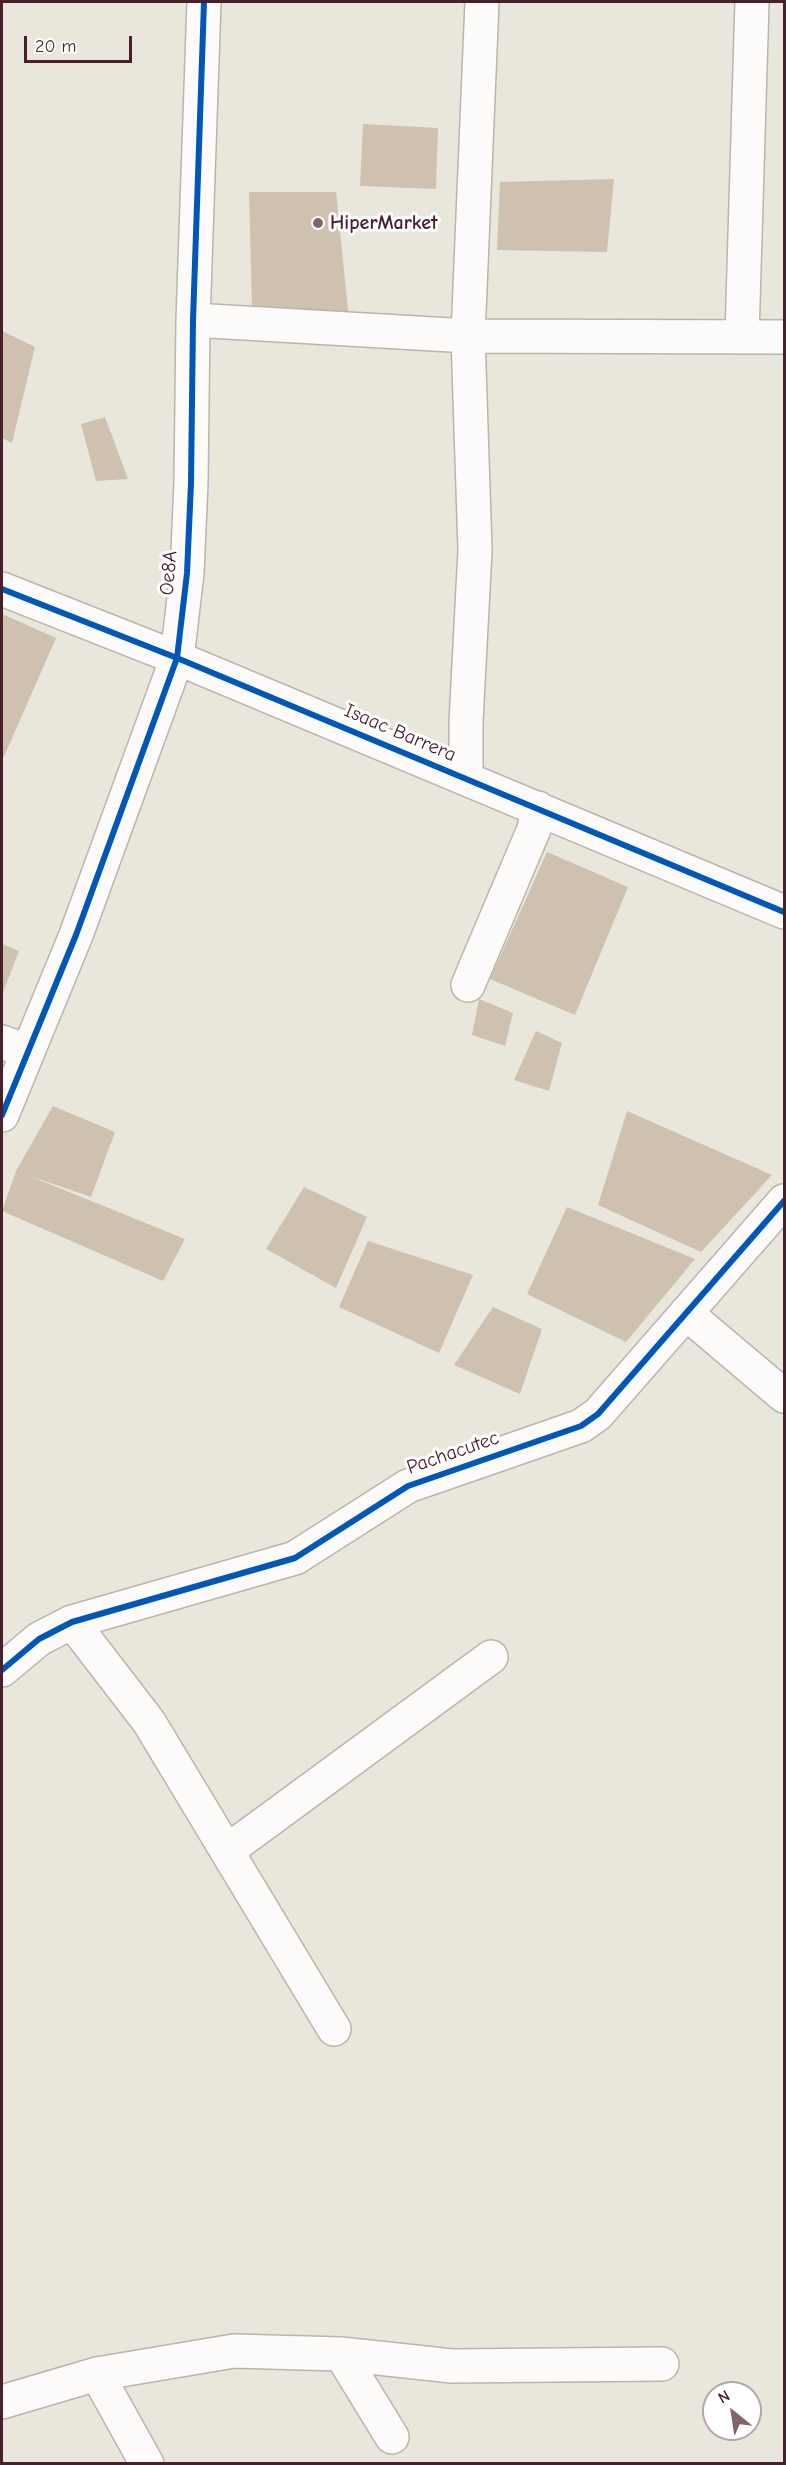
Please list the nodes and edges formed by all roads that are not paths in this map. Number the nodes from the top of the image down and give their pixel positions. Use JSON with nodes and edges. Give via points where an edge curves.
{"nodes":[{"id":1,"x":204,"y":2,"type":"edge"},
{"id":2,"x":482,"y":2,"type":"edge"},
{"id":3,"x":753,"y":2,"type":"edge"},
{"id":4,"x":193,"y":320,"type":"junction"},
{"id":5,"x":468,"y":336,"type":"junction"},
{"id":6,"x":742,"y":336,"type":"junction"},
{"id":7,"x":784,"y":337,"type":"edge"},
{"id":8,"x":2,"y":589,"type":"edge"},
{"id":9,"x":177,"y":658,"type":"junction"},
{"id":10,"x":466,"y":778,"type":"junction"},
{"id":11,"x":538,"y":808,"type":"junction"},
{"id":12,"x":784,"y":912,"type":"edge"},
{"id":13,"x":468,"y":985,"type":"dead end"},
{"id":14,"x":15,"y":1047,"type":"edge"},
{"id":15,"x":2,"y":1115,"type":"edge"},
{"id":16,"x":784,"y":1201,"type":"edge"},
{"id":17,"x":686,"y":1313,"type":"junction"},
{"id":18,"x":784,"y":1396,"type":"edge"},
{"id":19,"x":72,"y":1622,"type":"junction"},
{"id":20,"x":491,"y":1657,"type":"dead end"},
{"id":21,"x":2,"y":1670,"type":"edge"},
{"id":22,"x":227,"y":1851,"type":"junction"},
{"id":23,"x":334,"y":2029,"type":"dead end"},
{"id":24,"x":341,"y":2354,"type":"junction"},
{"id":25,"x":663,"y":2364,"type":"dead end"},
{"id":26,"x":97,"y":2374,"type":"junction"},
{"id":27,"x":2,"y":2402,"type":"edge"},
{"id":28,"x":392,"y":2438,"type":"dead end"},
{"id":29,"x":147,"y":2463,"type":"edge"}],
"edges":[{"from":1,"to":4,"type":"street","name":"Oe8A"},
{"from":2,"to":5,"type":"street"},
{"from":3,"to":6,"type":"street"},
{"from":4,"to":5,"type":"street"},
{"from":4,"to":9,"type":"street","name":"Oe8A","via":[[191,494]]},
{"from":5,"to":6,"type":"street"},
{"from":5,"to":10,"type":"street","via":[[475,550]]},
{"from":6,"to":7,"type":"street"},
{"from":8,"to":9,"type":"street","name":"Isaac Barrera"},
{"from":9,"to":10,"type":"street","name":"Isaac Barrera"},
{"from":9,"to":14,"type":"street","name":"Oe8A","via":[[75,935]]},
{"from":10,"to":11,"type":"street","name":"Isaac Barrera"},
{"from":11,"to":12,"type":"street","name":"Isaac Barrera"},
{"from":11,"to":13,"type":"street","via":[[534,829]]},
{"from":14,"to":15,"type":"street","name":"Oe8A"},
{"from":16,"to":17,"type":"street","name":"Pachacutec"},
{"from":17,"to":18,"type":"street"},
{"from":17,"to":19,"type":"street","name":"Pachacutec","via":[[598,1414],[581,1426],[408,1486],[295,1558]]},
{"from":19,"to":21,"type":"street","name":"Pachacutec","via":[[39,1639]]},
{"from":19,"to":22,"type":"street","via":[[150,1722]]},
{"from":20,"to":22,"type":"street"},
{"from":22,"to":23,"type":"street"},
{"from":24,"to":25,"type":"street","via":[[452,2366]]},
{"from":24,"to":26,"type":"street","via":[[234,2351]]},
{"from":24,"to":28,"type":"street"},
{"from":26,"to":27,"type":"street"},
{"from":26,"to":29,"type":"street"}]}
